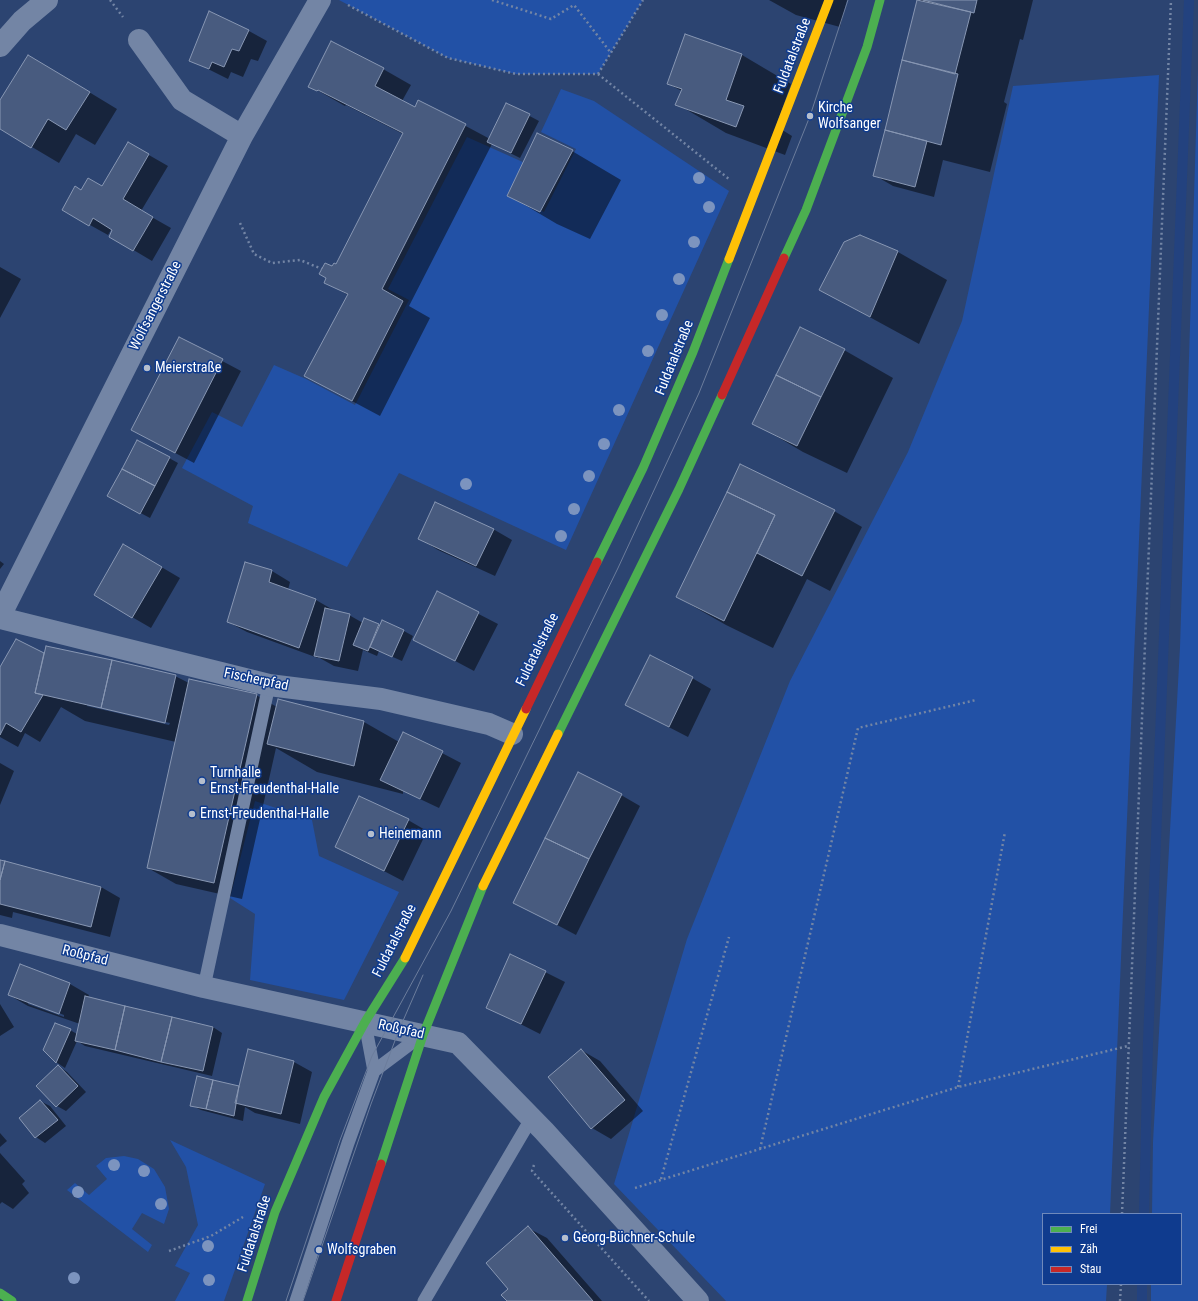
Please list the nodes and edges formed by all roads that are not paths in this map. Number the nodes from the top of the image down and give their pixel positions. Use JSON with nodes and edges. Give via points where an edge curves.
{"nodes":[{"id":1,"x":47,"y":0,"type":"edge"},
{"id":2,"x":320,"y":0,"type":"edge"},
{"id":3,"x":829,"y":0,"type":"edge"},
{"id":4,"x":880,"y":0,"type":"edge"},
{"id":5,"x":139,"y":40,"type":"dead end"},
{"id":6,"x":0,"y":46,"type":"edge"},
{"id":7,"x":242,"y":136,"type":"junction"},
{"id":8,"x":0,"y":617,"type":"edge"},
{"id":9,"x":269,"y":685,"type":"junction"},
{"id":10,"x":512,"y":734,"type":"junction"},
{"id":11,"x":0,"y":935,"type":"edge"},
{"id":12,"x":204,"y":987,"type":"junction"},
{"id":13,"x":365,"y":1022,"type":"junction"},
{"id":14,"x":423,"y":1035,"type":"junction"},
{"id":15,"x":374,"y":1072,"type":"junction"},
{"id":16,"x":538,"y":1125,"type":"junction"},
{"id":17,"x":0,"y":1293,"type":"edge"},
{"id":18,"x":12,"y":1301,"type":"edge"},
{"id":19,"x":248,"y":1301,"type":"edge"},
{"id":20,"x":296,"y":1301,"type":"edge"},
{"id":21,"x":336,"y":1301,"type":"edge"},
{"id":22,"x":424,"y":1301,"type":"edge"},
{"id":23,"x":698,"y":1301,"type":"edge"}],
"edges":[{"from":1,"to":6,"type":"street","via":[[22,21]]},
{"from":2,"to":7,"type":"street","name":"Wolfsangerstraße"},
{"from":3,"to":10,"type":"main road","name":"Fuldatalstraße","via":[[693,352],[643,468]]},
{"from":4,"to":14,"type":"main road","via":[[867,47],[806,210],[679,489],[478,896]]},
{"from":5,"to":7,"type":"street","via":[[182,100]]},
{"from":7,"to":8,"type":"street","name":"Wolfsangerstraße"},
{"from":8,"to":9,"type":"street","name":"Fischerpfad"},
{"from":9,"to":10,"type":"street","name":"Fischerpfad","via":[[381,699],[489,724]]},
{"from":9,"to":12,"type":"lane"},
{"from":10,"to":13,"type":"main road","name":"Fuldatalstraße","via":[[399,969]]},
{"from":11,"to":12,"type":"street","name":"Roßpfad"},
{"from":12,"to":13,"type":"street","name":"Roßpfad"},
{"from":13,"to":14,"type":"street","name":"Roßpfad"},
{"from":13,"to":15,"type":"lane"},
{"from":13,"to":19,"type":"main road","name":"Fuldatalstraße","via":[[324,1097],[294,1166],[275,1212]]},
{"from":14,"to":15,"type":"lane"},
{"from":14,"to":16,"type":"street","name":"Roßpfad","via":[[458,1043]]},
{"from":14,"to":21,"type":"main road"},
{"from":15,"to":20,"type":"lane"},
{"from":16,"to":22,"type":"lane"},
{"from":16,"to":23,"type":"street","name":"Roßpfad"},
{"from":17,"to":18,"type":"main road"}]}
